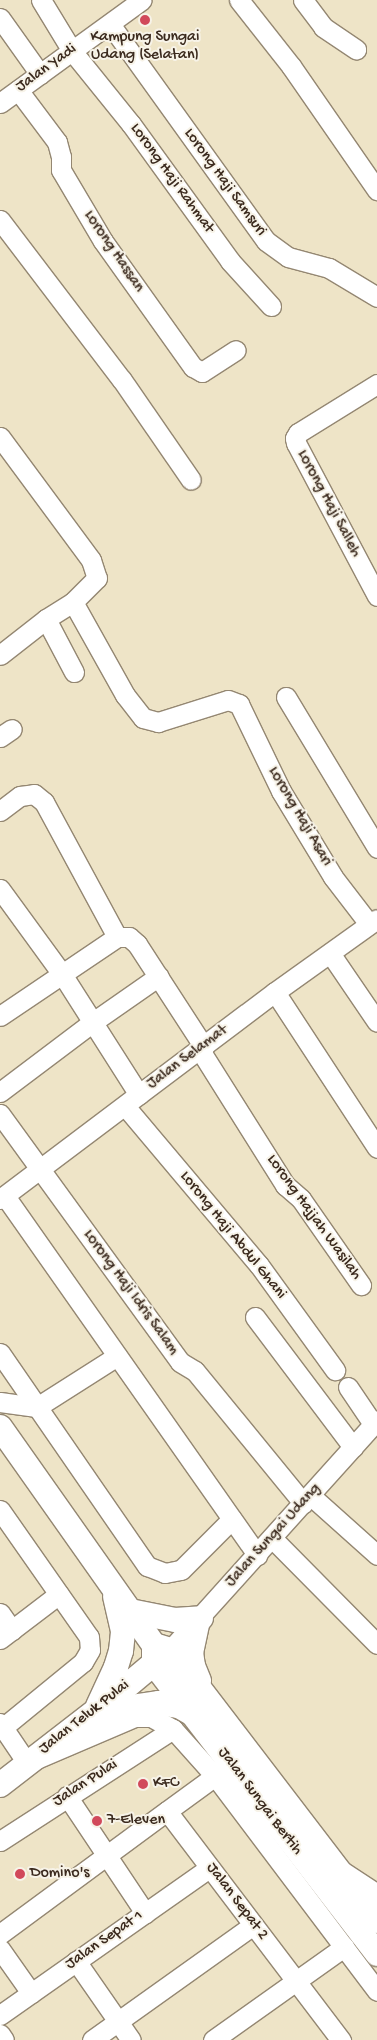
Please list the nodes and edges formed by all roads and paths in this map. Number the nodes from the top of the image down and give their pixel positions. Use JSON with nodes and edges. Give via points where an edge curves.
{"nodes":[{"id":1,"x":41,"y":0,"type":"edge"},
{"id":2,"x":142,"y":0,"type":"edge"},
{"id":3,"x":239,"y":0,"type":"edge"},
{"id":4,"x":303,"y":0,"type":"edge"},
{"id":5,"x":0,"y":18,"type":"edge"},
{"id":6,"x":110,"y":24,"type":"junction"},
{"id":7,"x":356,"y":49,"type":"dead end"},
{"id":8,"x":72,"y":51,"type":"junction"},
{"id":9,"x":40,"y":74,"type":"junction"},
{"id":10,"x":18,"y":90,"type":"junction"},
{"id":11,"x":0,"y":103,"type":"edge"},
{"id":12,"x":377,"y":190,"type":"edge"},
{"id":13,"x":0,"y":220,"type":"edge"},
{"id":14,"x":377,"y":297,"type":"edge"},
{"id":15,"x":271,"y":306,"type":"dead end"},
{"id":16,"x":236,"y":350,"type":"dead end"},
{"id":17,"x":377,"y":384,"type":"edge"},
{"id":18,"x":0,"y":437,"type":"edge"},
{"id":19,"x":191,"y":480,"type":"dead end"},
{"id":20,"x":377,"y":596,"type":"edge"},
{"id":21,"x":73,"y":602,"type":"junction"},
{"id":22,"x":46,"y":619,"type":"junction"},
{"id":23,"x":0,"y":655,"type":"edge"},
{"id":24,"x":74,"y":672,"type":"dead end"},
{"id":25,"x":286,"y":697,"type":"dead end"},
{"id":26,"x":0,"y":810,"type":"edge"},
{"id":27,"x":377,"y":848,"type":"edge"},
{"id":28,"x":0,"y":889,"type":"edge"},
{"id":29,"x":373,"y":921,"type":"edge"},
{"id":30,"x":117,"y":937,"type":"junction"},
{"id":31,"x":330,"y":953,"type":"junction"},
{"id":32,"x":62,"y":974,"type":"junction"},
{"id":33,"x":159,"y":976,"type":"junction"},
{"id":34,"x":275,"y":992,"type":"junction"},
{"id":35,"x":2,"y":1010,"type":"edge"},
{"id":36,"x":93,"y":1022,"type":"junction"},
{"id":37,"x":377,"y":1022,"type":"edge"},
{"id":38,"x":202,"y":1048,"type":"junction"},
{"id":39,"x":0,"y":1092,"type":"edge"},
{"id":40,"x":132,"y":1100,"type":"junction"},
{"id":41,"x":0,"y":1114,"type":"edge"},
{"id":42,"x":377,"y":1148,"type":"edge"},
{"id":43,"x":41,"y":1169,"type":"junction"},
{"id":44,"x":2,"y":1198,"type":"edge"},
{"id":45,"x":362,"y":1285,"type":"dead end"},
{"id":46,"x":255,"y":1317,"type":"dead end"},
{"id":47,"x":0,"y":1353,"type":"edge"},
{"id":48,"x":117,"y":1356,"type":"junction"},
{"id":49,"x":335,"y":1370,"type":"dead end"},
{"id":50,"x":348,"y":1387,"type":"dead end"},
{"id":51,"x":0,"y":1402,"type":"edge"},
{"id":52,"x":36,"y":1408,"type":"junction"},
{"id":53,"x":0,"y":1427,"type":"edge"},
{"id":54,"x":374,"y":1429,"type":"edge"},
{"id":55,"x":353,"y":1447,"type":"junction"},
{"id":56,"x":307,"y":1499,"type":"junction"},
{"id":57,"x":0,"y":1510,"type":"edge"},
{"id":58,"x":232,"y":1519,"type":"junction"},
{"id":59,"x":272,"y":1538,"type":"junction"},
{"id":60,"x":257,"y":1555,"type":"junction"},
{"id":61,"x":377,"y":1556,"type":"edge"},
{"id":62,"x":113,"y":1586,"type":"junction"},
{"id":63,"x":59,"y":1594,"type":"junction"},
{"id":64,"x":130,"y":1611,"type":"junction"},
{"id":65,"x":0,"y":1613,"type":"edge"},
{"id":66,"x":200,"y":1619,"type":"junction"},
{"id":67,"x":6,"y":1634,"type":"edge"},
{"id":68,"x":377,"y":1644,"type":"edge"},
{"id":69,"x":159,"y":1653,"type":"junction"},
{"id":70,"x":199,"y":1706,"type":"junction"},
{"id":71,"x":95,"y":1712,"type":"junction"},
{"id":72,"x":1,"y":1727,"type":"edge"},
{"id":73,"x":173,"y":1729,"type":"junction"},
{"id":74,"x":27,"y":1763,"type":"junction"},
{"id":75,"x":215,"y":1776,"type":"junction"},
{"id":76,"x":0,"y":1785,"type":"edge"},
{"id":77,"x":67,"y":1796,"type":"junction"},
{"id":78,"x":167,"y":1812,"type":"junction"},
{"id":79,"x":0,"y":1841,"type":"edge"},
{"id":80,"x":106,"y":1856,"type":"junction"},
{"id":81,"x":332,"y":1865,"type":"junction"},
{"id":82,"x":209,"y":1868,"type":"junction"},
{"id":83,"x":377,"y":1894,"type":"edge"},
{"id":84,"x":145,"y":1913,"type":"junction"},
{"id":85,"x":377,"y":1922,"type":"edge"},
{"id":86,"x":253,"y":1925,"type":"junction"},
{"id":87,"x":0,"y":1934,"type":"edge"},
{"id":88,"x":344,"y":1947,"type":"junction"},
{"id":89,"x":0,"y":1949,"type":"edge"},
{"id":90,"x":377,"y":1954,"type":"edge"},
{"id":91,"x":76,"y":1961,"type":"junction"},
{"id":92,"x":296,"y":1981,"type":"junction"},
{"id":93,"x":377,"y":1991,"type":"edge"},
{"id":94,"x":31,"y":1993,"type":"junction"},
{"id":95,"x":0,"y":2015,"type":"edge"},
{"id":96,"x":118,"y":2021,"type":"junction"},
{"id":97,"x":0,"y":2034,"type":"edge"},
{"id":98,"x":4,"y":2040,"type":"edge"},
{"id":99,"x":92,"y":2040,"type":"edge"},
{"id":100,"x":131,"y":2040,"type":"edge"},
{"id":101,"x":213,"y":2040,"type":"edge"},
{"id":102,"x":341,"y":2040,"type":"edge"}],
"edges":[{"from":1,"to":8,"type":"street","name":"Lorong Haji Rahmat"},
{"from":2,"to":6,"type":"street","name":"Jalan Yadi"},
{"from":3,"to":12,"type":"street","via":[[291,66]]},
{"from":4,"to":7,"type":"street","via":[[323,27]]},
{"from":5,"to":9,"type":"street"},
{"from":6,"to":8,"type":"street","name":"Jalan Yadi"},
{"from":6,"to":14,"type":"street","name":"Lorong Haji Samsuri","via":[[266,241],[288,257],[329,268]]},
{"from":8,"to":9,"type":"street","name":"Jalan Yadi"},
{"from":8,"to":15,"type":"street","name":"Lorong Haji Rahmat","via":[[131,124],[230,261]]},
{"from":9,"to":10,"type":"street","name":"Jalan Yadi"},
{"from":10,"to":11,"type":"street","name":"Jalan Yadi"},
{"from":10,"to":16,"type":"street","name":"Lorong Hassan","via":[[57,142],[61,170],[104,241],[193,367],[202,372]]},
{"from":13,"to":19,"type":"street","via":[[122,380]]},
{"from":17,"to":20,"type":"street","name":"Lorong Haji Salleh","via":[[298,433],[296,438],[296,444]]},
{"from":18,"to":21,"type":"street","via":[[91,560],[97,578]]},
{"from":21,"to":22,"type":"street"},
{"from":21,"to":29,"type":"street","name":"Lorong Haji Asari","via":[[125,695],[143,718],[158,722],[228,700],[239,704],[281,791],[333,877]]},
{"from":22,"to":23,"type":"street"},
{"from":22,"to":24,"type":"street"},
{"from":25,"to":27,"type":"street"},
{"from":26,"to":30,"type":"street","via":[[20,796],[34,794],[44,802]]},
{"from":28,"to":32,"type":"street","name":"Lorong Haji Abdul Ghani"},
{"from":29,"to":31,"type":"street","name":"Jalan Selamat"},
{"from":30,"to":32,"type":"street"},
{"from":30,"to":33,"type":"street","name":"Lorong Hajjah Wasilah","via":[[129,937],[137,944]]},
{"from":31,"to":34,"type":"street","name":"Jalan Selamat"},
{"from":31,"to":37,"type":"street"},
{"from":32,"to":35,"type":"street"},
{"from":32,"to":36,"type":"street","name":"Lorong Haji Abdul Ghani"},
{"from":33,"to":36,"type":"street"},
{"from":33,"to":38,"type":"street","name":"Lorong Hajjah Wasilah"},
{"from":34,"to":38,"type":"street","name":"Jalan Selamat"},
{"from":34,"to":42,"type":"street"},
{"from":36,"to":39,"type":"street"},
{"from":36,"to":40,"type":"street","name":"Lorong Haji Abdul Ghani"},
{"from":38,"to":40,"type":"street","name":"Jalan Selamat"},
{"from":38,"to":45,"type":"street","name":"Lorong Hajjah Wasilah","via":[[285,1186],[301,1200]]},
{"from":40,"to":43,"type":"street","name":"Jalan Selamat"},
{"from":40,"to":49,"type":"street","name":"Lorong Haji Abdul Ghani"},
{"from":41,"to":43,"type":"street","name":"Lorong Haji Idris Salam"},
{"from":43,"to":44,"type":"street","name":"Jalan Selamat"},
{"from":43,"to":56,"type":"street","name":"Lorong Haji Idris Salam","via":[[180,1362],[195,1371]]},
{"from":44,"to":48,"type":"street"},
{"from":46,"to":55,"type":"street"},
{"from":47,"to":52,"type":"street"},
{"from":48,"to":52,"type":"street"},
{"from":48,"to":58,"type":"street"},
{"from":50,"to":54,"type":"street"},
{"from":51,"to":52,"type":"street"},
{"from":52,"to":58,"type":"street","via":[[148,1566],[165,1573],[181,1570]]},
{"from":53,"to":62,"type":"main road","name":"Jalan Sungai Bertih"},
{"from":54,"to":55,"type":"street","name":"Jalan Sungai Udang"},
{"from":55,"to":56,"type":"street","name":"Jalan Sungai Udang"},
{"from":56,"to":59,"type":"street","name":"Jalan Sungai Udang"},
{"from":56,"to":61,"type":"street","name":"Lorong Haji Idris Salam"},
{"from":57,"to":63,"type":"street"},
{"from":58,"to":60,"type":"street"},
{"from":59,"to":60,"type":"street","name":"Jalan Sungai Udang"},
{"from":59,"to":68,"type":"street"},
{"from":60,"to":66,"type":"street","name":"Jalan Sungai Udang"},
{"from":62,"to":64,"type":"main road","name":"Jalan Sungai Bertih"},
{"from":62,"to":71,"type":"main road","via":[[123,1631],[121,1650]]},
{"from":63,"to":67,"type":"street"},
{"from":63,"to":72,"type":"street","via":[[89,1637],[90,1650],[83,1662]]},
{"from":64,"to":66,"type":"main road","via":[[175,1620]]},
{"from":64,"to":69,"type":"main road","name":"Jalan Sungai Bertih"},
{"from":65,"to":67,"type":"street"},
{"from":66,"to":69,"type":"street","name":"Jalan Sungai Udang"},
{"from":66,"to":70,"type":"main road","via":[[191,1652]]},
{"from":69,"to":70,"type":"main road","name":"Jalan Sungai Bertih"},
{"from":69,"to":71,"type":"main road","name":"Jalan Teluk Pulai"},
{"from":70,"to":71,"type":"main road","via":[[158,1703]]},
{"from":70,"to":81,"type":"main road","name":"Jalan Sungai Bertih"},
{"from":70,"to":90,"type":"main road","name":"Jalan Sungai Bertih"},
{"from":71,"to":74,"type":"main road","name":"Jalan Teluk Pulai"},
{"from":72,"to":74,"type":"street"},
{"from":73,"to":74,"type":"street","via":[[152,1717],[135,1717]]},
{"from":73,"to":75,"type":"street"},
{"from":73,"to":77,"type":"street","name":"Jalan Pulai"},
{"from":74,"to":76,"type":"main road","name":"Jalan Teluk Pulai"},
{"from":75,"to":78,"type":"street"},
{"from":75,"to":88,"type":"street"},
{"from":77,"to":79,"type":"street","name":"Jalan Pulai"},
{"from":77,"to":80,"type":"street"},
{"from":78,"to":80,"type":"street"},
{"from":78,"to":82,"type":"street","name":"Jalan Sepat 2"},
{"from":80,"to":84,"type":"street"},
{"from":80,"to":87,"type":"street"},
{"from":81,"to":83,"type":"street"},
{"from":81,"to":85,"type":"main road","name":"Jalan Sungai Bertih"},
{"from":82,"to":84,"type":"street","name":"Jalan Sepat 1"},
{"from":82,"to":86,"type":"street","name":"Jalan Sepat 2"},
{"from":84,"to":91,"type":"street","name":"Jalan Sepat 1"},
{"from":86,"to":92,"type":"street","name":"Jalan Sepat 2"},
{"from":86,"to":96,"type":"street"},
{"from":88,"to":92,"type":"street"},
{"from":88,"to":93,"type":"street"},
{"from":89,"to":94,"type":"street"},
{"from":91,"to":94,"type":"street","name":"Jalan Sepat 1"},
{"from":91,"to":96,"type":"street"},
{"from":92,"to":101,"type":"street"},
{"from":92,"to":102,"type":"street","name":"Jalan Sepat 2"},
{"from":94,"to":95,"type":"street","name":"Jalan Sepat 1"},
{"from":96,"to":99,"type":"street"},
{"from":96,"to":100,"type":"street"},
{"from":97,"to":98,"type":"street"}]}
